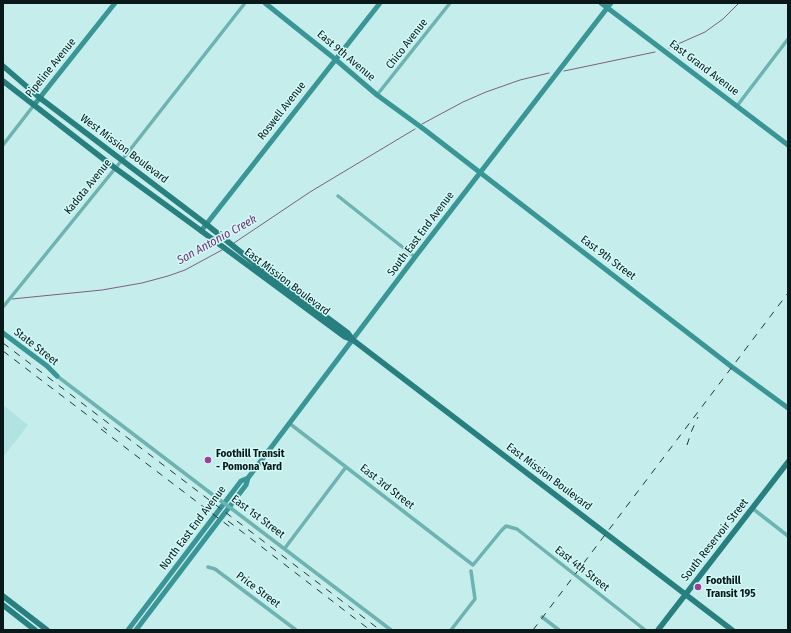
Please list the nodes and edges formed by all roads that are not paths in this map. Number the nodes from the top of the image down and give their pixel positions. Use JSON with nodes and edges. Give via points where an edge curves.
{"nodes":[{"id":1,"x":115,"y":3,"type":"edge"},
{"id":2,"x":245,"y":3,"type":"edge"},
{"id":3,"x":265,"y":3,"type":"edge"},
{"id":4,"x":380,"y":3,"type":"edge"},
{"id":5,"x":450,"y":3,"type":"edge"},
{"id":6,"x":601,"y":3,"type":"edge"},
{"id":7,"x":610,"y":5,"type":"edge"},
{"id":8,"x":788,"y":39,"type":"edge"},
{"id":9,"x":335,"y":59,"type":"junction"},
{"id":10,"x":3,"y":66,"type":"edge"},
{"id":11,"x":3,"y":81,"type":"edge"},
{"id":12,"x":377,"y":95,"type":"junction"},
{"id":13,"x":40,"y":98,"type":"junction"},
{"id":14,"x":34,"y":105,"type":"junction"},
{"id":15,"x":737,"y":106,"type":"junction"},
{"id":16,"x":416,"y":123,"type":"joint"},
{"id":17,"x":3,"y":145,"type":"edge"},
{"id":18,"x":788,"y":145,"type":"edge"},
{"id":19,"x":122,"y":160,"type":"junction"},
{"id":20,"x":116,"y":168,"type":"junction"},
{"id":21,"x":480,"y":173,"type":"junction"},
{"id":22,"x":338,"y":196,"type":"dead end"},
{"id":23,"x":206,"y":224,"type":"junction"},
{"id":24,"x":201,"y":231,"type":"junction"},
{"id":25,"x":234,"y":246,"type":"joint"},
{"id":26,"x":416,"y":257,"type":"junction"},
{"id":27,"x":3,"y":307,"type":"edge"},
{"id":28,"x":3,"y":333,"type":"edge"},
{"id":29,"x":353,"y":340,"type":"junction"},
{"id":30,"x":57,"y":376,"type":"joint"},
{"id":31,"x":788,"y":408,"type":"edge"},
{"id":32,"x":289,"y":423,"type":"junction"},
{"id":33,"x":788,"y":462,"type":"edge"},
{"id":34,"x":346,"y":467,"type":"junction"},
{"id":35,"x":248,"y":478,"type":"junction"},
{"id":36,"x":752,"y":508,"type":"junction"},
{"id":37,"x":506,"y":526,"type":"joint"},
{"id":38,"x":788,"y":536,"type":"edge"},
{"id":39,"x":285,"y":548,"type":"junction"},
{"id":40,"x":208,"y":567,"type":"dead end"},
{"id":41,"x":471,"y":571,"type":"dead end"},
{"id":42,"x":686,"y":594,"type":"junction"},
{"id":43,"x":3,"y":596,"type":"edge"},
{"id":44,"x":3,"y":605,"type":"edge"},
{"id":45,"x":148,"y":605,"type":"junction"},
{"id":46,"x":152,"y":608,"type":"junction"},
{"id":47,"x":542,"y":617,"type":"dead end"},
{"id":48,"x":35,"y":630,"type":"edge"},
{"id":49,"x":47,"y":630,"type":"edge"},
{"id":50,"x":128,"y":630,"type":"edge"},
{"id":51,"x":136,"y":630,"type":"edge"},
{"id":52,"x":296,"y":630,"type":"edge"},
{"id":53,"x":391,"y":630,"type":"edge"},
{"id":54,"x":452,"y":630,"type":"edge"},
{"id":55,"x":559,"y":630,"type":"edge"},
{"id":56,"x":645,"y":630,"type":"edge"},
{"id":57,"x":658,"y":630,"type":"edge"},
{"id":58,"x":732,"y":630,"type":"edge"}],
"edges":[{"from":1,"to":13,"type":"street","name":"Pipeline Avenue"},
{"from":2,"to":19,"type":"street","name":"Kadota Avenue"},
{"from":3,"to":9,"type":"street","name":"East 9th Avenue"},
{"from":4,"to":9,"type":"street","name":"Roswell Avenue"},
{"from":5,"to":12,"type":"street","name":"Chico Avenue"},
{"from":6,"to":7,"type":"street","name":"East Grand Avenue"},
{"from":7,"to":15,"type":"street","name":"East Grand Avenue"},
{"from":7,"to":21,"type":"street","name":"South East End Avenue"},
{"from":8,"to":15,"type":"street"},
{"from":9,"to":12,"type":"street","name":"East 9th Avenue"},
{"from":9,"to":23,"type":"street","name":"Roswell Avenue"},
{"from":10,"to":13,"type":"main road","name":"West Mission Boulevard"},
{"from":11,"to":14,"type":"main road","name":"East Mission Boulevard"},
{"from":12,"to":16,"type":"street","name":"East 9th Avenue"},
{"from":13,"to":14,"type":"street","name":"Pipeline Avenue"},
{"from":13,"to":19,"type":"main road","name":"West Mission Boulevard"},
{"from":14,"to":17,"type":"street","name":"Pipeline Avenue"},
{"from":14,"to":20,"type":"main road","name":"East Mission Boulevard"},
{"from":15,"to":18,"type":"street","name":"East Grand Avenue"},
{"from":16,"to":21,"type":"street","name":"East 9th Street"},
{"from":19,"to":20,"type":"street","name":"Kadota Avenue"},
{"from":19,"to":23,"type":"main road","name":"West Mission Boulevard"},
{"from":20,"to":24,"type":"main road","name":"East Mission Boulevard"},
{"from":20,"to":27,"type":"street","name":"Kadota Avenue"},
{"from":21,"to":26,"type":"street","name":"South East End Avenue"},
{"from":21,"to":31,"type":"street","name":"East 9th Street"},
{"from":22,"to":26,"type":"street"},
{"from":23,"to":24,"type":"street","name":"Roswell Avenue"},
{"from":23,"to":25,"type":"main road","name":"West Mission Boulevard"},
{"from":24,"to":29,"type":"main road","name":"East Mission Boulevard","via":[[345,337]]},
{"from":25,"to":29,"type":"main road","name":"East Mission Boulevard","via":[[348,333]]},
{"from":26,"to":29,"type":"street","name":"South East End Avenue"},
{"from":28,"to":30,"type":"street","name":"State Street"},
{"from":29,"to":32,"type":"street","name":"South East End Avenue"},
{"from":29,"to":42,"type":"main road","name":"East Mission Boulevard"},
{"from":30,"to":39,"type":"street","name":"East 1st Street","bridge":true},
{"from":32,"to":34,"type":"street","name":"East 3rd Street"},
{"from":32,"to":35,"type":"street","name":"South East End Avenue"},
{"from":33,"to":36,"type":"main road","name":"South Reservoir Street"},
{"from":34,"to":37,"type":"street","name":"East 3rd Street","via":[[473,565]]},
{"from":34,"to":39,"type":"street"},
{"from":35,"to":45,"type":"street","name":"North East End Avenue","via":[[241,481]]},
{"from":35,"to":46,"type":"street","name":"North East End Avenue","via":[[246,485]]},
{"from":36,"to":38,"type":"street"},
{"from":36,"to":42,"type":"main road","name":"South Reservoir Street"},
{"from":37,"to":56,"type":"street","name":"East 4th Street","via":[[517,529]]},
{"from":39,"to":53,"type":"street","name":"East 1st Street"},
{"from":40,"to":52,"type":"street","name":"Price Street","via":[[215,569]]},
{"from":41,"to":54,"type":"street","via":[[475,599]]},
{"from":42,"to":57,"type":"main road","name":"South Reservoir Street"},
{"from":42,"to":58,"type":"main road","name":"East Mission Boulevard"},
{"from":43,"to":49,"type":"main road"},
{"from":44,"to":48,"type":"main road"},
{"from":45,"to":46,"type":"street"},
{"from":45,"to":50,"type":"street","name":"North East End Avenue"},
{"from":46,"to":51,"type":"street","name":"North East End Avenue"},
{"from":47,"to":55,"type":"street"}]}
